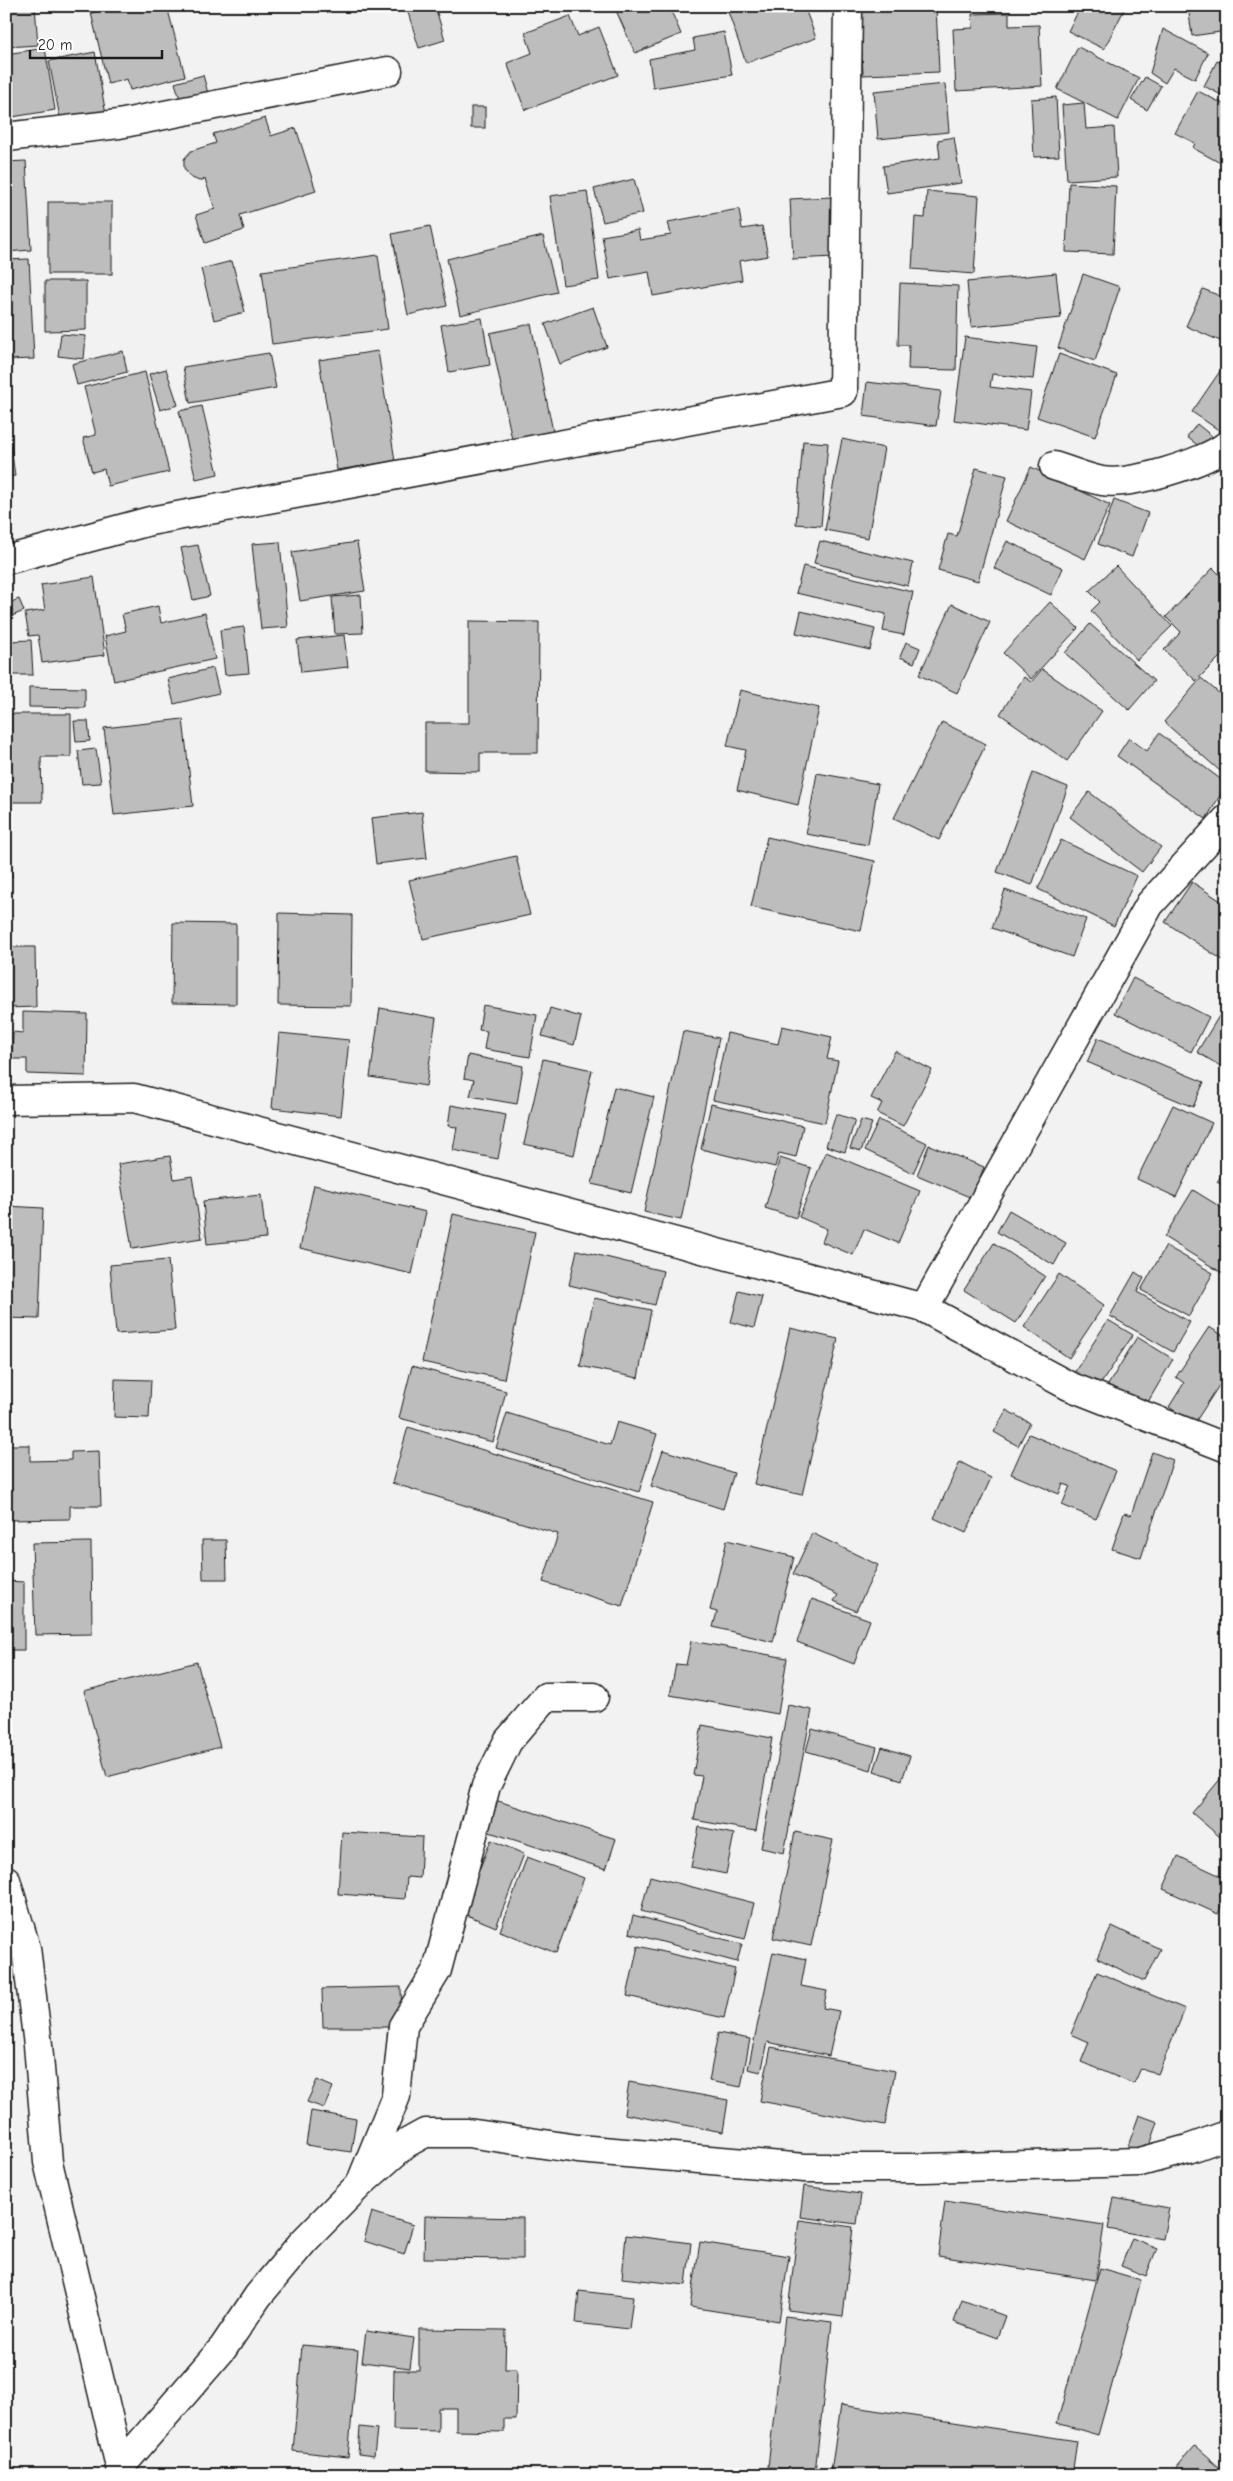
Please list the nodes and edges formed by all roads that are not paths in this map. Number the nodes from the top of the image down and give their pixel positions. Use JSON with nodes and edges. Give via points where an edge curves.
{"nodes":[{"id":1,"x":848,"y":6,"type":"edge"},
{"id":2,"x":388,"y":71,"type":"dead end"},
{"id":3,"x":6,"y":137,"type":"edge"},
{"id":4,"x":1227,"y":445,"type":"edge"},
{"id":5,"x":1054,"y":466,"type":"dead end"},
{"id":6,"x":6,"y":560,"type":"edge"},
{"id":7,"x":1227,"y":819,"type":"edge"},
{"id":8,"x":6,"y":1100,"type":"edge"},
{"id":9,"x":924,"y":1308,"type":"junction"},
{"id":10,"x":1227,"y":1448,"type":"edge"},
{"id":11,"x":594,"y":1697,"type":"dead end"},
{"id":12,"x":6,"y":1880,"type":"edge"},
{"id":13,"x":1227,"y":2135,"type":"edge"},
{"id":14,"x":361,"y":2183,"type":"junction"},
{"id":15,"x":121,"y":2470,"type":"edge"}],
"edges":[{"from":1,"to":6,"type":"street","via":[[843,392],[150,521]]},
{"from":2,"to":3,"type":"street","via":[[119,124]]},
{"from":4,"to":5,"type":"street","via":[[1196,462],[1152,476],[1104,481]]},
{"from":7,"to":9,"type":"street","via":[[1150,904]]},
{"from":8,"to":9,"type":"street","via":[[134,1098]]},
{"from":9,"to":10,"type":"street","via":[[1069,1386]]},
{"from":11,"to":14,"type":"street","via":[[546,1697],[508,1741],[486,1786],[437,1970],[402,2026],[396,2096]]},
{"from":12,"to":15,"type":"street","via":[[26,1948],[48,2162]]},
{"from":13,"to":14,"type":"street","via":[[1140,2162],[805,2168],[578,2148],[468,2133],[425,2133],[405,2144]]},
{"from":14,"to":15,"type":"street","via":[[297,2249],[258,2296],[223,2348]]}]}
